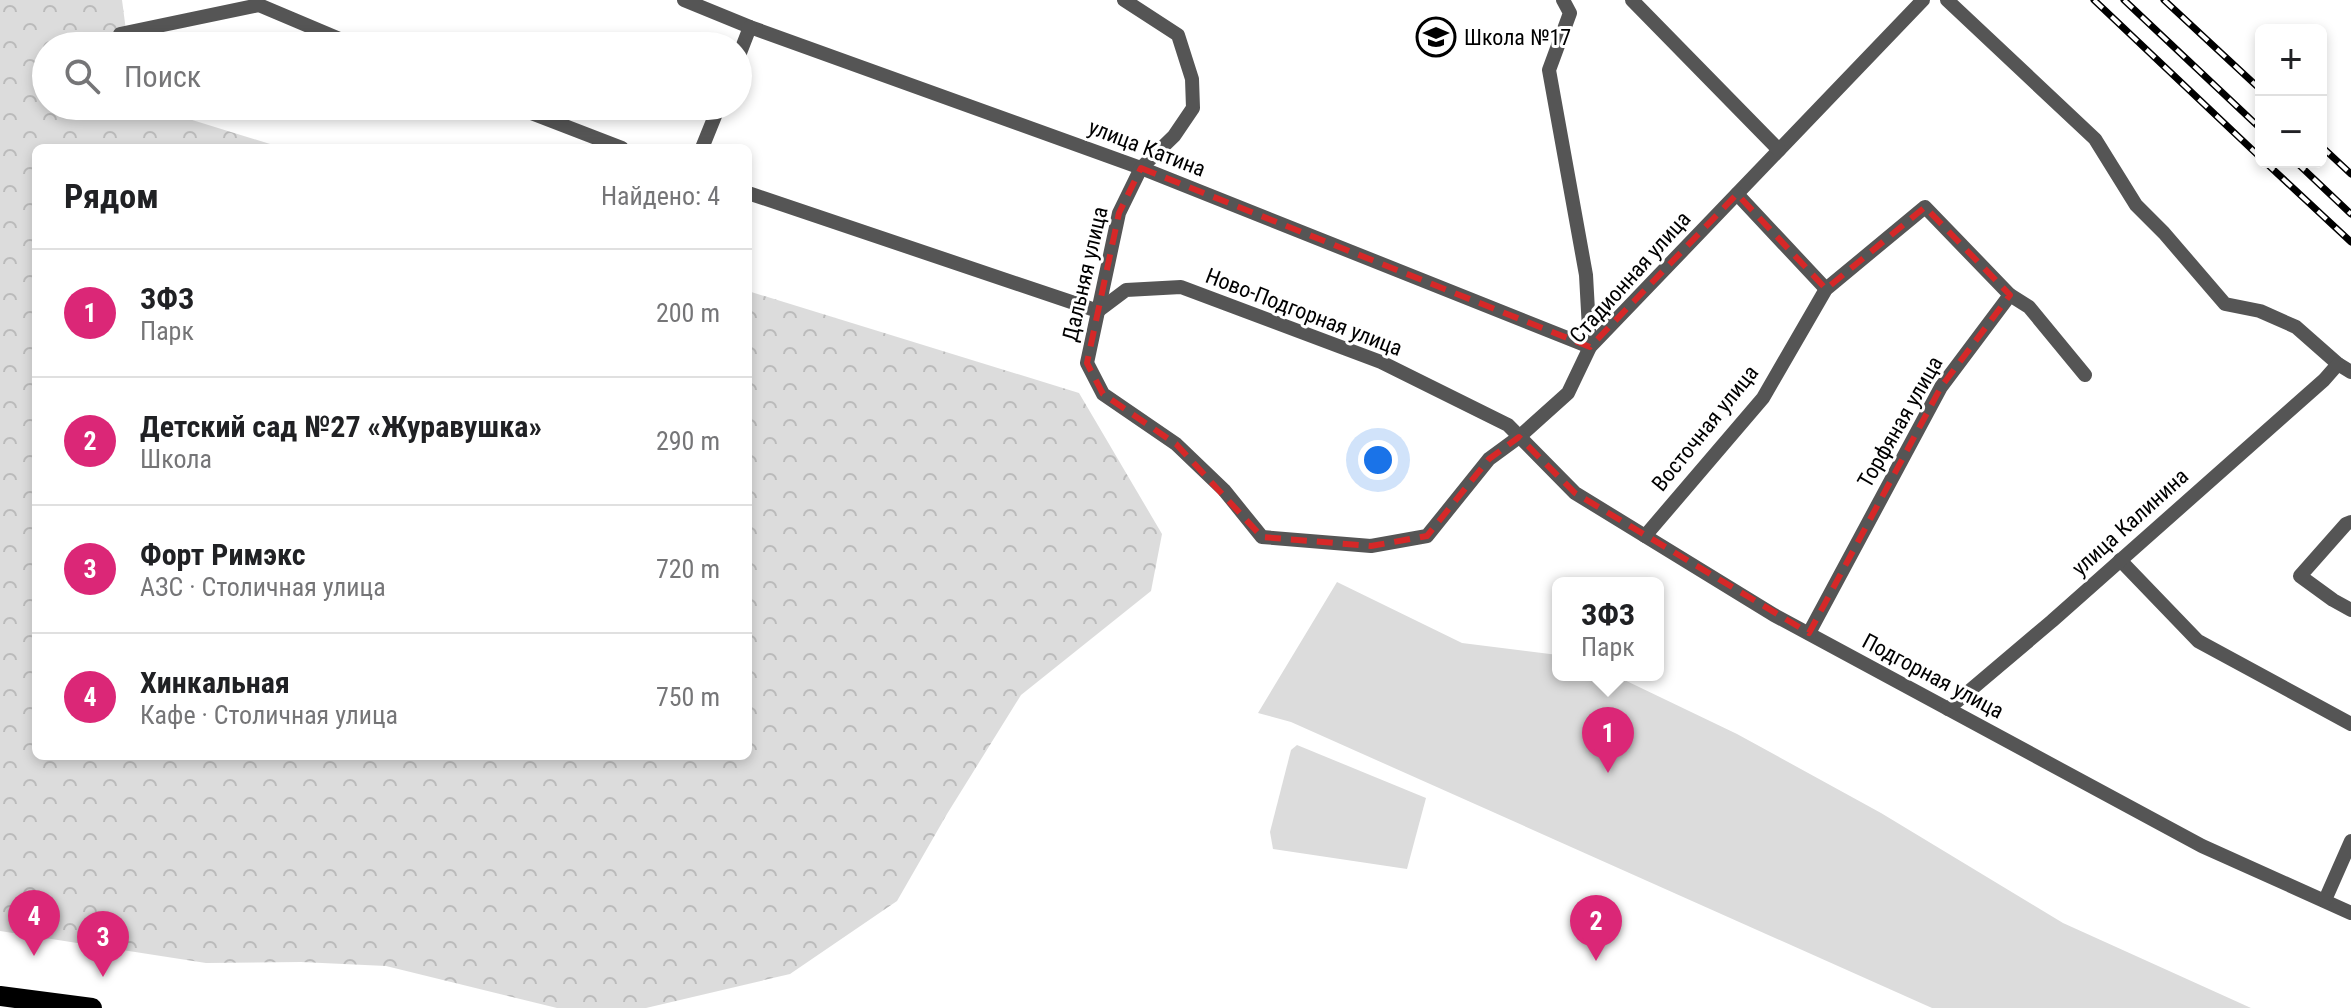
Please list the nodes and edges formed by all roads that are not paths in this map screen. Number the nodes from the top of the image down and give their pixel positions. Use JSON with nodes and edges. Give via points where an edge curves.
{"nodes":[{"id":1,"x":684,"y":0,"type":"edge"},
{"id":2,"x":1124,"y":0,"type":"edge"},
{"id":3,"x":1563,"y":0,"type":"edge"},
{"id":4,"x":1632,"y":0,"type":"edge"},
{"id":5,"x":1923,"y":0,"type":"edge"},
{"id":6,"x":1947,"y":0,"type":"edge"},
{"id":7,"x":750,"y":27,"type":"junction"},
{"id":8,"x":130,"y":32,"type":"edge"},
{"id":9,"x":323,"y":32,"type":"edge"},
{"id":10,"x":748,"y":32,"type":"edge"},
{"id":11,"x":549,"y":120,"type":"edge"},
{"id":12,"x":713,"y":120,"type":"edge"},
{"id":13,"x":612,"y":144,"type":"edge"},
{"id":14,"x":704,"y":144,"type":"edge"},
{"id":15,"x":1779,"y":150,"type":"junction"},
{"id":16,"x":1141,"y":168,"type":"junction"},
{"id":17,"x":752,"y":194,"type":"edge"},
{"id":18,"x":1737,"y":194,"type":"junction"},
{"id":19,"x":1826,"y":289,"type":"junction"},
{"id":20,"x":2010,"y":295,"type":"junction"},
{"id":21,"x":1098,"y":311,"type":"junction"},
{"id":22,"x":1590,"y":347,"type":"junction"},
{"id":23,"x":2345,"y":368,"type":"edge"},
{"id":24,"x":2085,"y":375,"type":"dead end"},
{"id":25,"x":1519,"y":437,"type":"junction"},
{"id":26,"x":2351,"y":522,"type":"edge"},
{"id":27,"x":1645,"y":536,"type":"junction"},
{"id":28,"x":1262,"y":537,"type":"joint"},
{"id":29,"x":2120,"y":560,"type":"junction"},
{"id":30,"x":2351,"y":610,"type":"edge"},
{"id":31,"x":1809,"y":633,"type":"junction"},
{"id":32,"x":1948,"y":709,"type":"junction"},
{"id":33,"x":2351,"y":724,"type":"edge"},
{"id":34,"x":2351,"y":841,"type":"edge"},
{"id":35,"x":2325,"y":900,"type":"junction"},
{"id":36,"x":2351,"y":913,"type":"edge"},
{"id":37,"x":0,"y":996,"type":"edge"},
{"id":38,"x":92,"y":1008,"type":"edge"}],
"edges":[{"from":1,"to":7,"type":"street","name":"улица Катина"},
{"from":2,"to":16,"type":"street","name":"Дальняя улица","via":[[1178,35],[1192,79],[1193,108]]},
{"from":3,"to":22,"type":"street","via":[[1570,13],[1549,70],[1586,275]]},
{"from":4,"to":15,"type":"street"},
{"from":5,"to":15,"type":"street","name":"Стадионная улица"},
{"from":6,"to":23,"type":"street","via":[[2095,139],[2136,205],[2225,304],[2260,311],[2296,327]]},
{"from":7,"to":10,"type":"street"},
{"from":7,"to":16,"type":"street","name":"улица Катина"},
{"from":8,"to":9,"type":"street","via":[[259,5]]},
{"from":11,"to":13,"type":"street"},
{"from":12,"to":14,"type":"street"},
{"from":15,"to":18,"type":"street","name":"Стадионная улица"},
{"from":16,"to":21,"type":"street","name":"Дальняя улица","via":[[1119,213]]},
{"from":16,"to":22,"type":"street","name":"улица Катина"},
{"from":17,"to":21,"type":"street"},
{"from":18,"to":19,"type":"street"},
{"from":18,"to":22,"type":"street","name":"Стадионная улица"},
{"from":19,"to":20,"type":"street","name":"Восточная улица","via":[[1925,207]]},
{"from":19,"to":27,"type":"street","name":"Восточная улица","via":[[1763,398]]},
{"from":20,"to":24,"type":"street","via":[[2029,307]]},
{"from":20,"to":31,"type":"street","name":"Торфяная улица","via":[[1941,387]]},
{"from":21,"to":25,"type":"street","name":"Ново-Подгорная улица","via":[[1126,290],[1181,287],[1381,362],[1508,425]]},
{"from":21,"to":28,"type":"street","name":"Дальняя улица","via":[[1087,363],[1103,394],[1176,444],[1224,490]]},
{"from":22,"to":25,"type":"street","name":"Стадионная улица","via":[[1568,393]]},
{"from":23,"to":29,"type":"street","name":"улица Калинина","via":[[2324,380]]},
{"from":25,"to":27,"type":"street","name":"Подгорная улица","via":[[1575,493]]},
{"from":25,"to":28,"type":"street","name":"Стадионная улица","via":[[1489,459],[1427,536],[1371,546]]},
{"from":26,"to":30,"type":"street","via":[[2300,576]]},
{"from":27,"to":31,"type":"street","name":"Подгорная улица"},
{"from":29,"to":32,"type":"street","name":"улица Калинина"},
{"from":29,"to":33,"type":"street","via":[[2198,641]]},
{"from":31,"to":32,"type":"street","name":"Подгорная улица"},
{"from":32,"to":35,"type":"street","name":"Подгорная улица","via":[[2202,846]]},
{"from":34,"to":35,"type":"street"},
{"from":35,"to":36,"type":"street","name":"Подгорная улица"},
{"from":37,"to":38,"type":"main road"}]}
